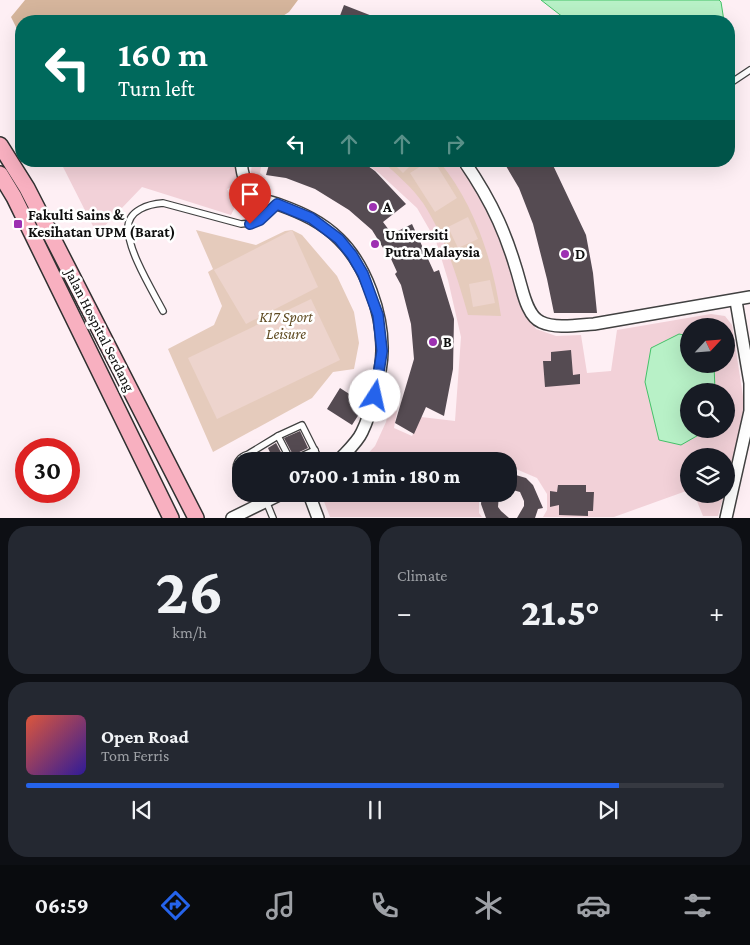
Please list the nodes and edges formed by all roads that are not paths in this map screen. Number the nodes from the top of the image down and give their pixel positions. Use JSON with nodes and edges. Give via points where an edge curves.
{"nodes":[{"id":1,"x":750,"y":70,"type":"edge"},
{"id":2,"x":735,"y":80,"type":"edge"},
{"id":3,"x":0,"y":145,"type":"edge"},
{"id":4,"x":241,"y":167,"type":"edge"},
{"id":5,"x":468,"y":167,"type":"edge"},
{"id":6,"x":0,"y":174,"type":"edge"},
{"id":7,"x":277,"y":204,"type":"junction"},
{"id":8,"x":750,"y":297,"type":"edge"},
{"id":9,"x":736,"y":301,"type":"junction"},
{"id":10,"x":163,"y":311,"type":"dead end"},
{"id":11,"x":278,"y":436,"type":"junction"},
{"id":12,"x":315,"y":450,"type":"joint"},
{"id":13,"x":252,"y":452,"type":"edge"},
{"id":14,"x":346,"y":452,"type":"edge"},
{"id":15,"x":312,"y":502,"type":"edge"},
{"id":16,"x":262,"y":503,"type":"joint"},
{"id":17,"x":172,"y":518,"type":"edge"},
{"id":18,"x":196,"y":518,"type":"edge"},
{"id":19,"x":232,"y":518,"type":"edge"},
{"id":20,"x":273,"y":518,"type":"edge"},
{"id":21,"x":318,"y":518,"type":"edge"},
{"id":22,"x":726,"y":518,"type":"edge"}],
"edges":[{"from":1,"to":2,"type":"lane"},
{"from":3,"to":18,"type":"main road","name":"Jalan Hospital Serdang","via":[[27,188]]},
{"from":4,"to":7,"type":"street","via":[[245,184],[255,196]]},
{"from":5,"to":9,"type":"street","via":[[497,216],[530,310],[540,322],[569,326],[594,324]]},
{"from":6,"to":17,"type":"main road","name":"Jalan Hospital Serdang"},
{"from":7,"to":10,"type":"lane","via":[[260,220],[250,224],[163,203],[140,209],[128,226],[130,240]]},
{"from":7,"to":14,"type":"street","via":[[311,218],[339,239],[363,274],[378,315],[382,351],[375,396],[362,433]]},
{"from":8,"to":9,"type":"street"},
{"from":9,"to":22,"type":"street","via":[[750,382],[750,411]]},
{"from":11,"to":12,"type":"lane","via":[[291,461]]},
{"from":11,"to":12,"type":"lane","via":[[302,425]]},
{"from":11,"to":13,"type":"lane"},
{"from":15,"to":21,"type":"street"},
{"from":16,"to":19,"type":"street"},
{"from":16,"to":20,"type":"lane"}]}
